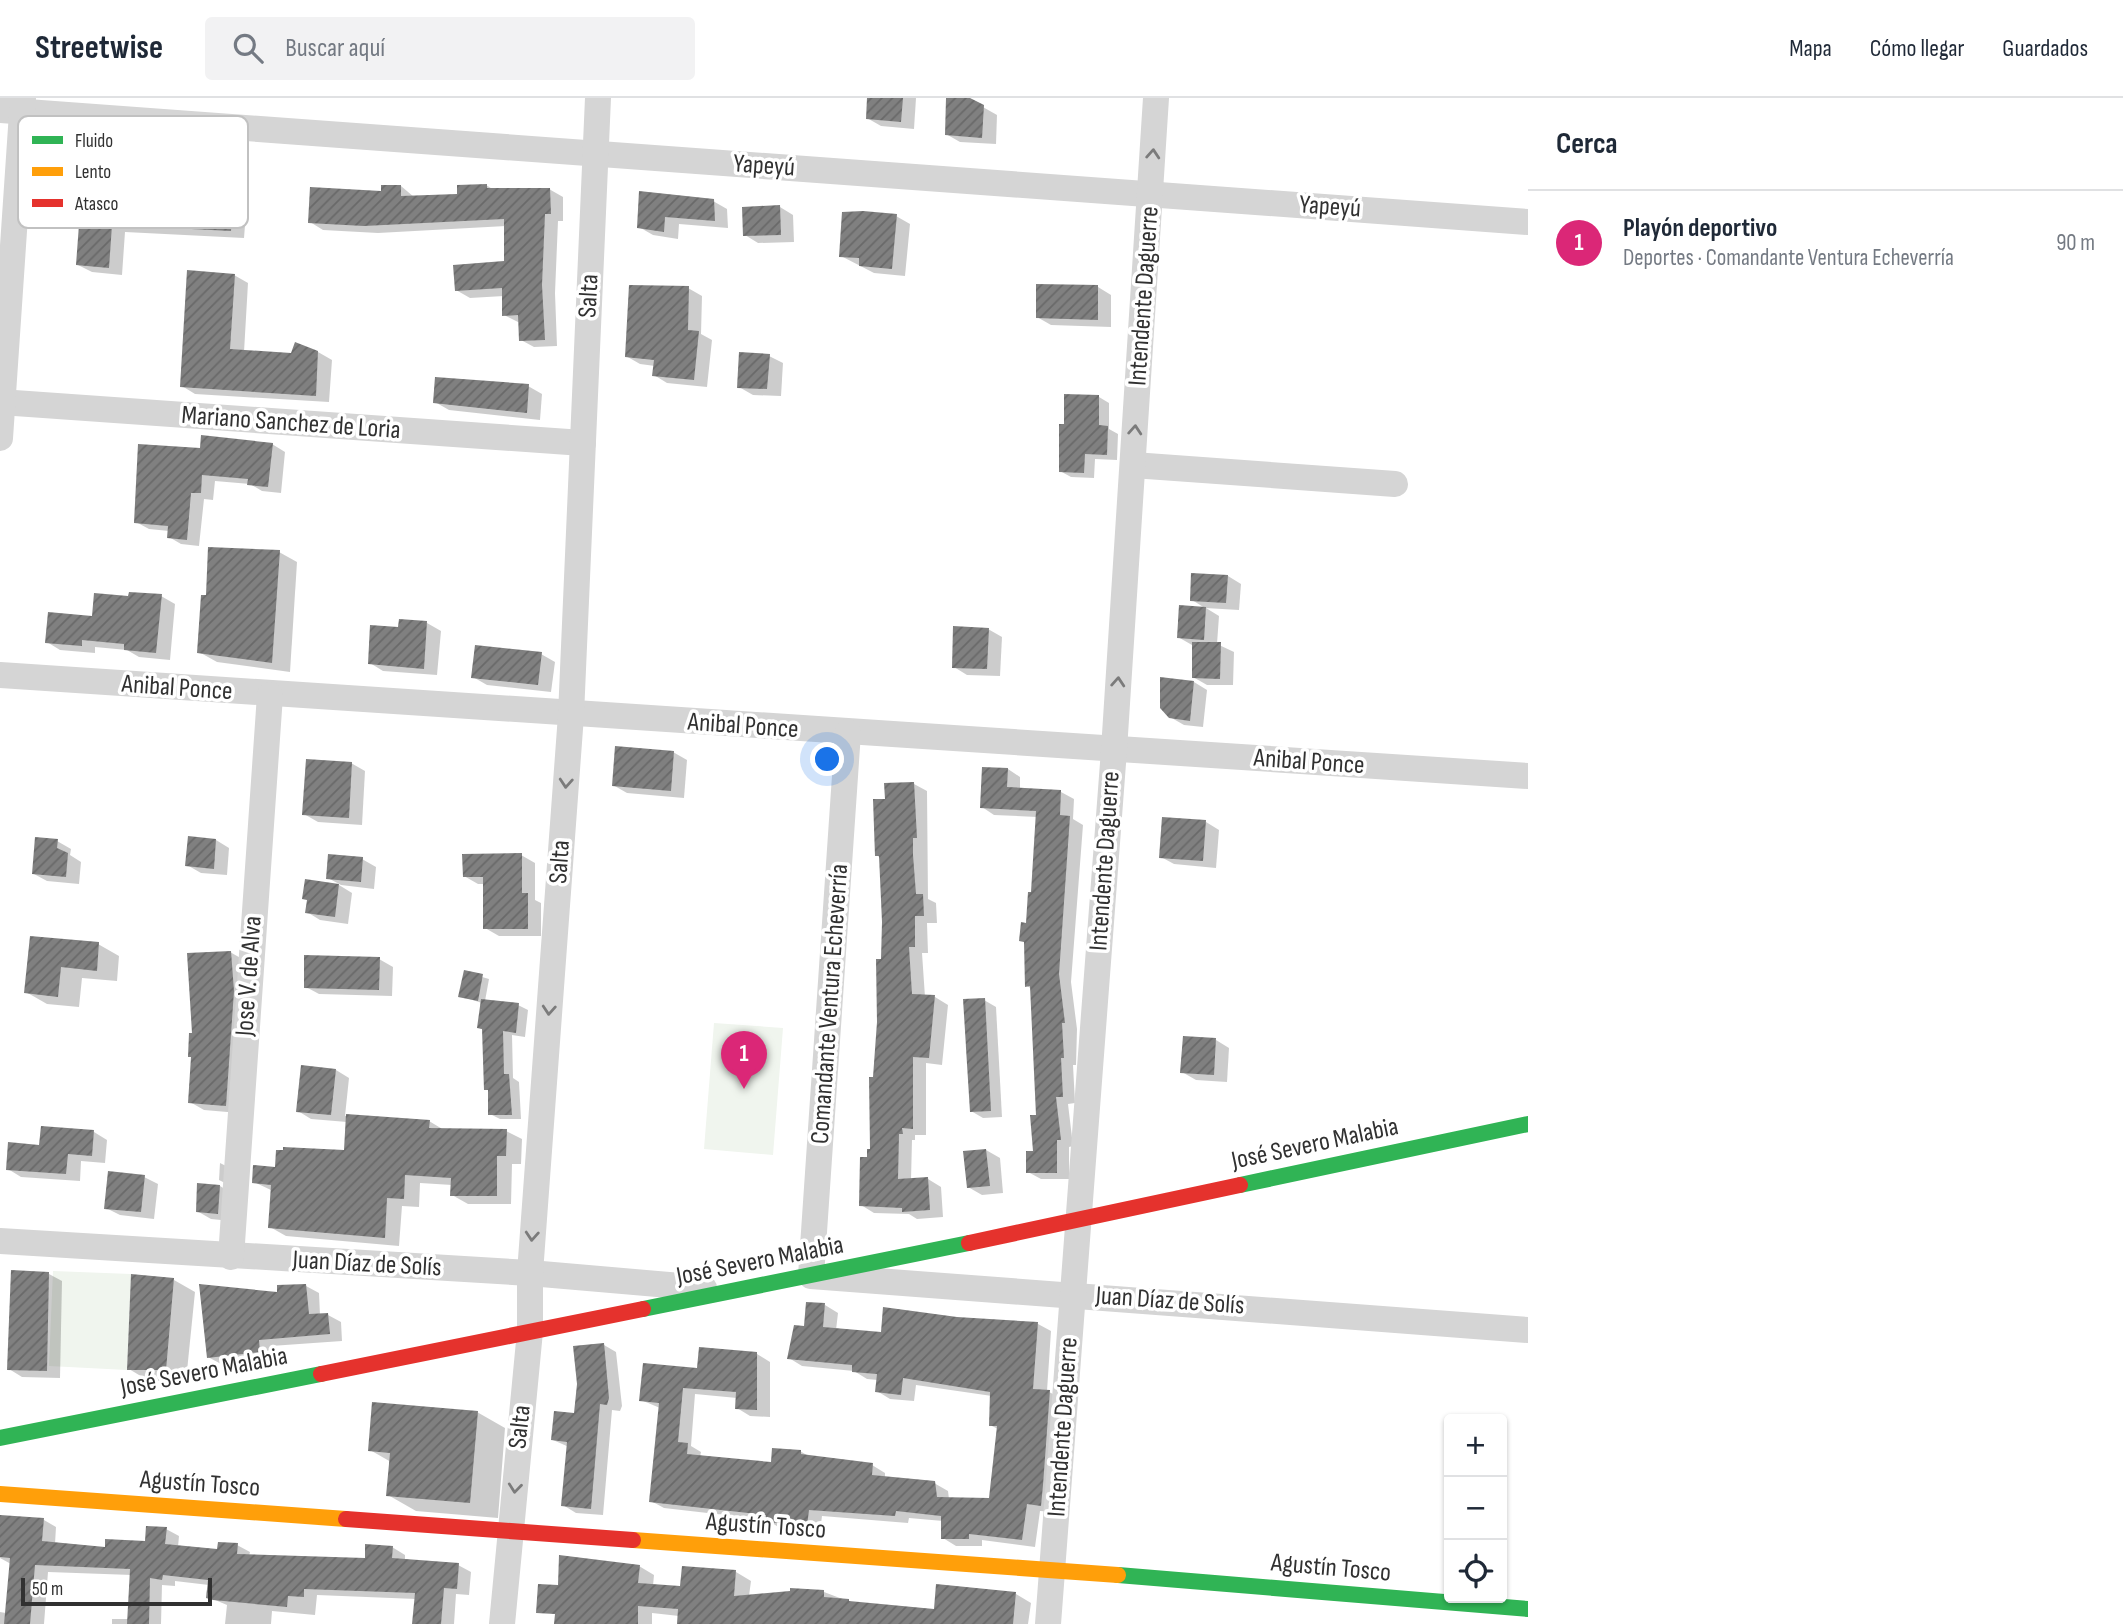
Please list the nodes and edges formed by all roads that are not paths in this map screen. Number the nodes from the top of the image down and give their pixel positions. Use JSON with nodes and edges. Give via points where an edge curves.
{"nodes":[{"id":1,"x":598,"y":98,"type":"edge"},
{"id":2,"x":1156,"y":98,"type":"edge"},
{"id":3,"x":15,"y":107,"type":"edge"},
{"id":4,"x":126,"y":116,"type":"edge"},
{"id":5,"x":248,"y":126,"type":"edge"},
{"id":6,"x":596,"y":154,"type":"junction"},
{"id":7,"x":1150,"y":194,"type":"junction"},
{"id":8,"x":1528,"y":222,"type":"edge"},
{"id":9,"x":1,"y":402,"type":"edge"},
{"id":10,"x":0,"y":438,"type":"edge"},
{"id":11,"x":583,"y":443,"type":"junction"},
{"id":12,"x":1133,"y":465,"type":"junction"},
{"id":13,"x":1395,"y":484,"type":"dead end"},
{"id":14,"x":0,"y":676,"type":"edge"},
{"id":15,"x":270,"y":695,"type":"junction"},
{"id":16,"x":571,"y":715,"type":"junction"},
{"id":17,"x":848,"y":732,"type":"junction"},
{"id":18,"x":1114,"y":750,"type":"junction"},
{"id":19,"x":1528,"y":776,"type":"edge"},
{"id":20,"x":1528,"y":1124,"type":"edge"},
{"id":21,"x":1078,"y":1218,"type":"junction"},
{"id":22,"x":0,"y":1241,"type":"edge"},
{"id":23,"x":231,"y":1257,"type":"junction"},
{"id":24,"x":530,"y":1273,"type":"junction"},
{"id":25,"x":811,"y":1276,"type":"junction"},
{"id":26,"x":735,"y":1291,"type":"junction"},
{"id":27,"x":1073,"y":1294,"type":"junction"},
{"id":28,"x":1528,"y":1330,"type":"edge"},
{"id":29,"x":530,"y":1331,"type":"junction"},
{"id":30,"x":0,"y":1438,"type":"edge"},
{"id":31,"x":0,"y":1494,"type":"edge"},
{"id":32,"x":510,"y":1532,"type":"junction"},
{"id":33,"x":1052,"y":1570,"type":"junction"},
{"id":34,"x":1528,"y":1609,"type":"edge"},
{"id":35,"x":502,"y":1624,"type":"edge"},
{"id":36,"x":1048,"y":1624,"type":"edge"}],
"edges":[{"from":1,"to":6,"type":"street","name":"Salta"},
{"from":7,"to":2,"type":"street","name":"Intendente Daguerre","one_way":true},
{"from":3,"to":4,"type":"street","name":"Yapeyú"},
{"from":3,"to":9,"type":"street"},
{"from":5,"to":6,"type":"street","name":"Yapeyú"},
{"from":6,"to":7,"type":"street","name":"Yapeyú"},
{"from":6,"to":11,"type":"street","name":"Salta"},
{"from":7,"to":8,"type":"street","name":"Yapeyú"},
{"from":12,"to":7,"type":"street","name":"Intendente Daguerre","one_way":true},
{"from":9,"to":10,"type":"street"},
{"from":9,"to":11,"type":"street","name":"Mariano Sanchez de Loria"},
{"from":11,"to":16,"type":"street","name":"Salta"},
{"from":12,"to":13,"type":"street"},
{"from":18,"to":12,"type":"street","name":"Intendente Daguerre","one_way":true},
{"from":14,"to":15,"type":"street","name":"Anibal Ponce"},
{"from":15,"to":16,"type":"street","name":"Anibal Ponce"},
{"from":15,"to":23,"type":"street","name":"Jose V. de Alva"},
{"from":16,"to":17,"type":"street","name":"Anibal Ponce"},
{"from":16,"to":24,"type":"street","name":"Salta","one_way":true},
{"from":17,"to":18,"type":"street","name":"Anibal Ponce"},
{"from":17,"to":25,"type":"street","name":"Comandante Ventura Echeverría"},
{"from":18,"to":19,"type":"street","name":"Anibal Ponce"},
{"from":18,"to":21,"type":"street","name":"Intendente Daguerre"},
{"from":20,"to":21,"type":"street","name":"José Severo Malabia"},
{"from":21,"to":25,"type":"street","name":"José Severo Malabia"},
{"from":21,"to":27,"type":"street","name":"Intendente Daguerre"},
{"from":22,"to":23,"type":"street","name":"Juan Díaz de Solís"},
{"from":23,"to":24,"type":"street","name":"Juan Díaz de Solís"},
{"from":24,"to":26,"type":"street","name":"Juan Díaz de Solís"},
{"from":24,"to":29,"type":"street","name":"Salta"},
{"from":25,"to":26,"type":"street","name":"José Severo Malabia"},
{"from":25,"to":27,"type":"street","name":"Juan Díaz de Solís"},
{"from":26,"to":29,"type":"street","name":"José Severo Malabia"},
{"from":27,"to":28,"type":"street","name":"Juan Díaz de Solís"},
{"from":27,"to":33,"type":"street","name":"Intendente Daguerre"},
{"from":29,"to":30,"type":"street","name":"José Severo Malabia"},
{"from":29,"to":32,"type":"street","name":"Salta","one_way":true},
{"from":31,"to":32,"type":"street","name":"Agustín Tosco"},
{"from":32,"to":33,"type":"street","name":"Agustín Tosco"},
{"from":32,"to":35,"type":"street","name":"Salta"},
{"from":33,"to":34,"type":"street","name":"Agustín Tosco"},
{"from":33,"to":36,"type":"street","name":"Intendente Daguerre"}]}
